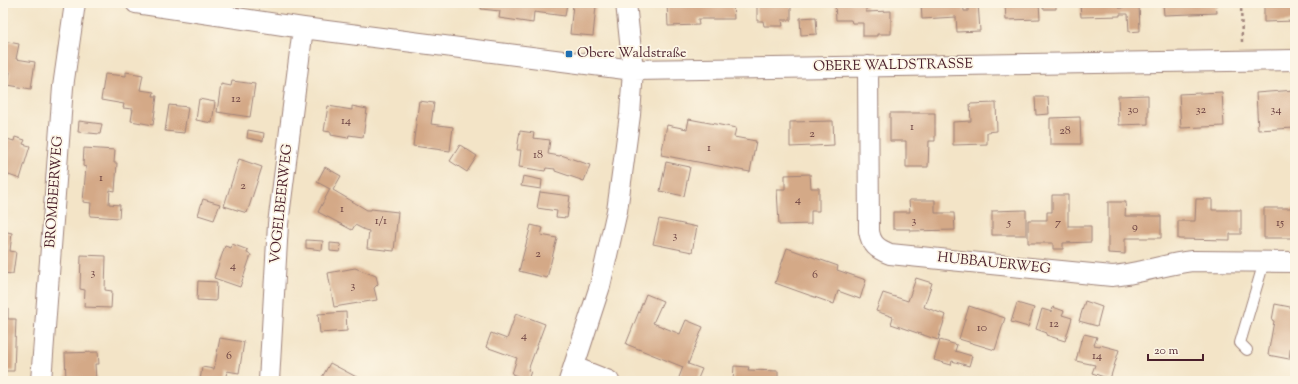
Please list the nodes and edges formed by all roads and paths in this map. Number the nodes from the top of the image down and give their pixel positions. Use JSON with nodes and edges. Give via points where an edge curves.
{"nodes":[{"id":1,"x":75,"y":3,"type":"edge"},
{"id":2,"x":136,"y":3,"type":"edge"},
{"id":3,"x":626,"y":3,"type":"edge"},
{"id":4,"x":1241,"y":3,"type":"edge"},
{"id":5,"x":302,"y":28,"type":"junction"},
{"id":6,"x":1295,"y":60,"type":"edge"},
{"id":7,"x":1243,"y":62,"type":"junction"},
{"id":8,"x":868,"y":66,"type":"junction"},
{"id":9,"x":633,"y":70,"type":"junction"},
{"id":10,"x":1264,"y":262,"type":"junction"},
{"id":11,"x":1295,"y":262,"type":"edge"},
{"id":12,"x":1240,"y":347,"type":"dead end"},
{"id":13,"x":572,"y":374,"type":"edge"},
{"id":14,"x":40,"y":381,"type":"edge"},
{"id":15,"x":269,"y":381,"type":"edge"},
{"id":16,"x":608,"y":381,"type":"edge"}],
"edges":[{"from":1,"to":14,"type":"street","name":"BROMBEERWEG","via":[[62,95]]},
{"from":2,"to":5,"type":"street","name":"OBERE WALDSTRASSE"},
{"from":3,"to":9,"type":"street"},
{"from":4,"to":7,"type":"path"},
{"from":5,"to":9,"type":"street","name":"OBERE WALDSTRASSE"},
{"from":5,"to":15,"type":"street","name":"VOGELBEERWEG","via":[[278,224]]},
{"from":6,"to":7,"type":"street","name":"OBERE WALDSTRASSE"},
{"from":7,"to":8,"type":"street","name":"OBERE WALDSTRASSE"},
{"from":8,"to":9,"type":"street","name":"OBERE WALDSTRASSE"},
{"from":8,"to":10,"type":"street","name":"HUBBAUERWEG","via":[[869,231],[875,246],[882,251],[890,254],[1112,276],[1192,261]]},
{"from":9,"to":13,"type":"street","via":[[630,115],[617,211],[600,286]]},
{"from":10,"to":11,"type":"street","name":"HUBBAUERWEG"},
{"from":10,"to":12,"type":"lane"},
{"from":13,"to":16,"type":"street"}]}
